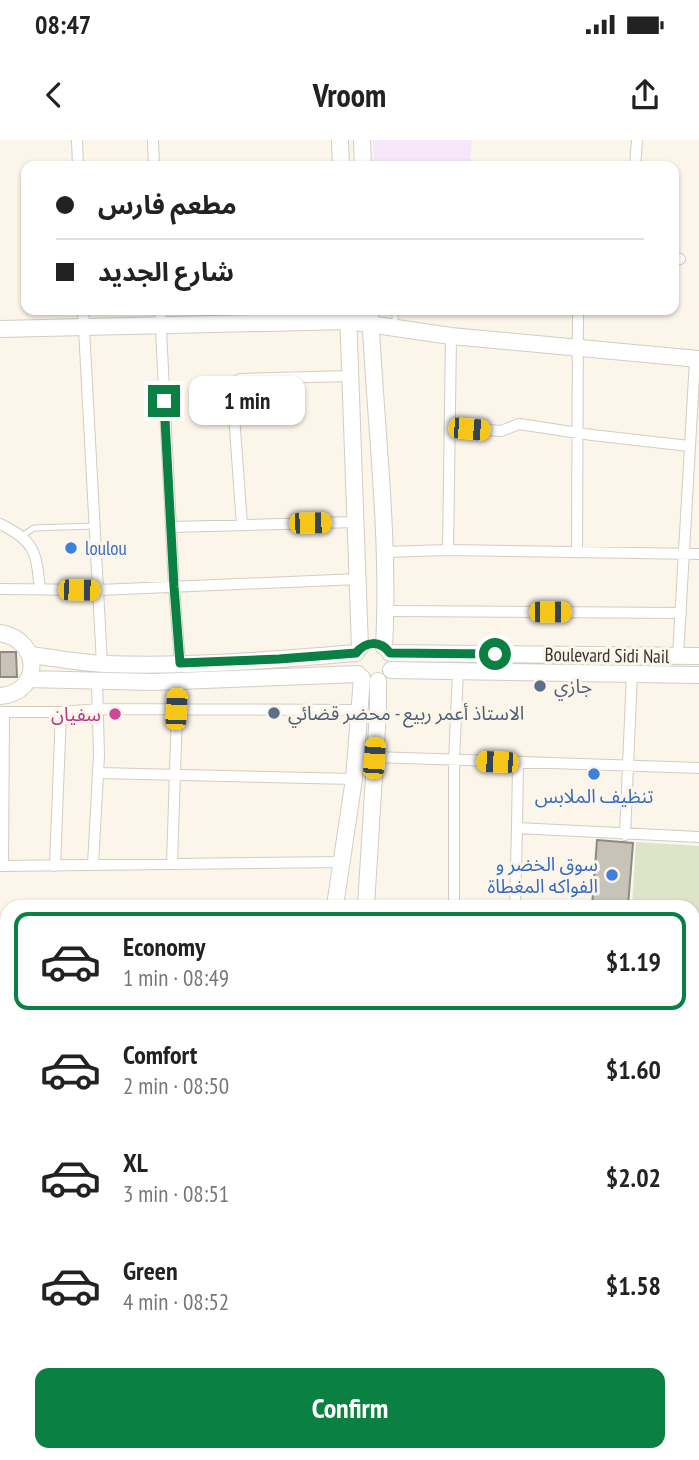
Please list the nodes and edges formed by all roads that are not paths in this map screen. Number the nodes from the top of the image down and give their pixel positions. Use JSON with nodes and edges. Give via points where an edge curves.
{"nodes":[{"id":1,"x":77,"y":140,"type":"edge"},
{"id":2,"x":153,"y":140,"type":"edge"},
{"id":3,"x":340,"y":140,"type":"edge"},
{"id":4,"x":362,"y":140,"type":"edge"},
{"id":5,"x":637,"y":140,"type":"edge"},
{"id":6,"x":78,"y":161,"type":"edge"},
{"id":7,"x":154,"y":161,"type":"edge"},
{"id":8,"x":341,"y":161,"type":"edge"},
{"id":9,"x":363,"y":161,"type":"edge"},
{"id":10,"x":635,"y":161,"type":"edge"},
{"id":11,"x":83,"y":315,"type":"edge"},
{"id":12,"x":348,"y":315,"type":"edge"},
{"id":13,"x":395,"y":315,"type":"edge"},
{"id":14,"x":578,"y":315,"type":"edge"},
{"id":15,"x":279,"y":316,"type":"edge"},
{"id":16,"x":370,"y":316,"type":"edge"},
{"id":17,"x":161,"y":317,"type":"edge"},
{"id":18,"x":395,"y":327,"type":"junction"},
{"id":19,"x":83,"y":328,"type":"junction"},
{"id":20,"x":0,"y":329,"type":"edge"},
{"id":21,"x":451,"y":336,"type":"junction"},
{"id":22,"x":579,"y":349,"type":"junction"},
{"id":23,"x":697,"y":359,"type":"edge"},
{"id":24,"x":350,"y":376,"type":"junction"},
{"id":25,"x":451,"y":428,"type":"junction"},
{"id":26,"x":578,"y":432,"type":"junction"},
{"id":27,"x":689,"y":446,"type":"junction"},
{"id":28,"x":356,"y":522,"type":"junction"},
{"id":29,"x":0,"y":524,"type":"edge"},
{"id":30,"x":242,"y":525,"type":"junction"},
{"id":31,"x":94,"y":526,"type":"junction"},
{"id":32,"x":171,"y":527,"type":"junction"},
{"id":33,"x":23,"y":535,"type":"junction"},
{"id":34,"x":447,"y":550,"type":"junction"},
{"id":35,"x":384,"y":552,"type":"junction"},
{"id":36,"x":578,"y":553,"type":"junction"},
{"id":37,"x":684,"y":554,"type":"junction"},
{"id":38,"x":699,"y":554,"type":"edge"},
{"id":39,"x":359,"y":579,"type":"junction"},
{"id":40,"x":174,"y":587,"type":"junction"},
{"id":41,"x":0,"y":589,"type":"edge"},
{"id":42,"x":40,"y":589,"type":"junction"},
{"id":43,"x":99,"y":590,"type":"junction"},
{"id":44,"x":386,"y":611,"type":"junction"},
{"id":45,"x":681,"y":613,"type":"junction"},
{"id":46,"x":0,"y":633,"type":"edge"},
{"id":47,"x":358,"y":651,"type":"junction"},
{"id":48,"x":30,"y":655,"type":"junction"},
{"id":49,"x":388,"y":656,"type":"junction"},
{"id":50,"x":678,"y":656,"type":"junction"},
{"id":51,"x":699,"y":656,"type":"edge"},
{"id":52,"x":180,"y":663,"type":"junction"},
{"id":53,"x":102,"y":664,"type":"junction"},
{"id":54,"x":458,"y":671,"type":"junction"},
{"id":55,"x":632,"y":673,"type":"junction"},
{"id":56,"x":699,"y":675,"type":"edge"},
{"id":57,"x":366,"y":678,"type":"junction"},
{"id":58,"x":28,"y":679,"type":"junction"},
{"id":59,"x":177,"y":681,"type":"junction"},
{"id":60,"x":97,"y":682,"type":"junction"},
{"id":61,"x":0,"y":696,"type":"edge"},
{"id":62,"x":99,"y":709,"type":"junction"},
{"id":63,"x":176,"y":709,"type":"junction"},
{"id":64,"x":359,"y":710,"type":"junction"},
{"id":65,"x":2,"y":712,"type":"edge"},
{"id":66,"x":61,"y":712,"type":"junction"},
{"id":67,"x":374,"y":758,"type":"junction"},
{"id":68,"x":454,"y":761,"type":"junction"},
{"id":69,"x":518,"y":762,"type":"junction"},
{"id":70,"x":628,"y":766,"type":"junction"},
{"id":71,"x":699,"y":768,"type":"edge"},
{"id":72,"x":97,"y":773,"type":"junction"},
{"id":73,"x":174,"y":775,"type":"junction"},
{"id":74,"x":354,"y":779,"type":"junction"},
{"id":75,"x":517,"y":828,"type":"junction"},
{"id":76,"x":625,"y":835,"type":"junction"},
{"id":77,"x":699,"y":837,"type":"edge"},
{"id":78,"x":344,"y":862,"type":"junction"},
{"id":79,"x":172,"y":863,"type":"junction"},
{"id":80,"x":93,"y":865,"type":"junction"},
{"id":81,"x":2,"y":866,"type":"edge"},
{"id":82,"x":55,"y":866,"type":"junction"},
{"id":83,"x":336,"y":900,"type":"edge"},
{"id":84,"x":366,"y":900,"type":"edge"},
{"id":85,"x":454,"y":900,"type":"edge"},
{"id":86,"x":515,"y":900,"type":"edge"}],
"edges":[{"from":1,"to":6,"type":"street"},
{"from":2,"to":7,"type":"street"},
{"from":3,"to":8,"type":"street"},
{"from":4,"to":9,"type":"street"},
{"from":5,"to":10,"type":"street"},
{"from":11,"to":19,"type":"street"},
{"from":12,"to":15,"type":"street"},
{"from":12,"to":16,"type":"street"},
{"from":12,"to":24,"type":"street"},
{"from":13,"to":18,"type":"lane"},
{"from":14,"to":22,"type":"street"},
{"from":15,"to":17,"type":"street"},
{"from":16,"to":18,"type":"street"},
{"from":16,"to":35,"type":"street"},
{"from":17,"to":19,"type":"street"},
{"from":17,"to":32,"type":"street"},
{"from":18,"to":21,"type":"street"},
{"from":19,"to":20,"type":"street"},
{"from":19,"to":31,"type":"street"},
{"from":21,"to":22,"type":"street"},
{"from":21,"to":25,"type":"street"},
{"from":22,"to":23,"type":"street"},
{"from":22,"to":26,"type":"street"},
{"from":23,"to":27,"type":"street"},
{"from":24,"to":28,"type":"street"},
{"from":24,"to":30,"type":"street","via":[[234,382]]},
{"from":25,"to":26,"type":"street","via":[[501,431],[519,424]]},
{"from":25,"to":34,"type":"street"},
{"from":26,"to":27,"type":"street"},
{"from":26,"to":36,"type":"street"},
{"from":27,"to":37,"type":"street"},
{"from":28,"to":30,"type":"street"},
{"from":28,"to":39,"type":"street"},
{"from":29,"to":33,"type":"street"},
{"from":30,"to":32,"type":"street"},
{"from":31,"to":33,"type":"lane","via":[[34,528]]},
{"from":31,"to":43,"type":"street"},
{"from":32,"to":40,"type":"street"},
{"from":33,"to":42,"type":"street","via":[[34,552]]},
{"from":34,"to":35,"type":"street"},
{"from":34,"to":36,"type":"street"},
{"from":35,"to":44,"type":"street"},
{"from":36,"to":37,"type":"street"},
{"from":37,"to":38,"type":"street"},
{"from":37,"to":45,"type":"street"},
{"from":39,"to":40,"type":"street"},
{"from":39,"to":47,"type":"street"},
{"from":40,"to":43,"type":"street"},
{"from":40,"to":52,"type":"street"},
{"from":41,"to":42,"type":"street"},
{"from":42,"to":43,"type":"street"},
{"from":43,"to":53,"type":"street"},
{"from":44,"to":45,"type":"street"},
{"from":44,"to":49,"type":"street"},
{"from":45,"to":50,"type":"street"},
{"from":46,"to":48,"type":"street","via":[[19,639]]},
{"from":47,"to":49,"type":"street","via":[[369,643]]},
{"from":47,"to":52,"type":"street"},
{"from":47,"to":57,"type":"street","via":[[354,664]]},
{"from":48,"to":53,"type":"street"},
{"from":48,"to":58,"type":"street"},
{"from":49,"to":50,"type":"street","name":"Boulevard Sidi Nail"},
{"from":49,"to":54,"type":"street","name":"Boulevard Sidi Nail"},
{"from":49,"to":57,"type":"street","via":[[383,679]]},
{"from":50,"to":51,"type":"street","name":"Boulevard Sidi Nail"},
{"from":52,"to":53,"type":"street"},
{"from":54,"to":55,"type":"street","name":"Boulevard Sidi Nail"},
{"from":54,"to":68,"type":"street"},
{"from":55,"to":56,"type":"street","name":"Boulevard Sidi Nail"},
{"from":55,"to":70,"type":"street"},
{"from":57,"to":59,"type":"street"},
{"from":57,"to":64,"type":"street"},
{"from":57,"to":67,"type":"street"},
{"from":58,"to":60,"type":"street"},
{"from":58,"to":61,"type":"street","via":[[22,688]]},
{"from":59,"to":60,"type":"street"},
{"from":59,"to":63,"type":"street"},
{"from":60,"to":62,"type":"street"},
{"from":62,"to":63,"type":"street"},
{"from":62,"to":66,"type":"street"},
{"from":62,"to":72,"type":"street"},
{"from":63,"to":64,"type":"street"},
{"from":63,"to":73,"type":"street"},
{"from":64,"to":74,"type":"street"},
{"from":65,"to":66,"type":"street"},
{"from":65,"to":81,"type":"street"},
{"from":66,"to":82,"type":"street"},
{"from":67,"to":68,"type":"street"},
{"from":67,"to":84,"type":"street"},
{"from":68,"to":69,"type":"street"},
{"from":68,"to":85,"type":"street"},
{"from":69,"to":70,"type":"street"},
{"from":69,"to":75,"type":"street"},
{"from":70,"to":71,"type":"street"},
{"from":70,"to":76,"type":"street"},
{"from":72,"to":73,"type":"street"},
{"from":72,"to":80,"type":"street"},
{"from":73,"to":74,"type":"street"},
{"from":73,"to":79,"type":"street"},
{"from":74,"to":78,"type":"street"},
{"from":75,"to":76,"type":"street"},
{"from":75,"to":86,"type":"street"},
{"from":76,"to":77,"type":"street"},
{"from":78,"to":79,"type":"street"},
{"from":78,"to":83,"type":"street"},
{"from":79,"to":80,"type":"street"},
{"from":80,"to":82,"type":"street"},
{"from":81,"to":82,"type":"street"}]}
